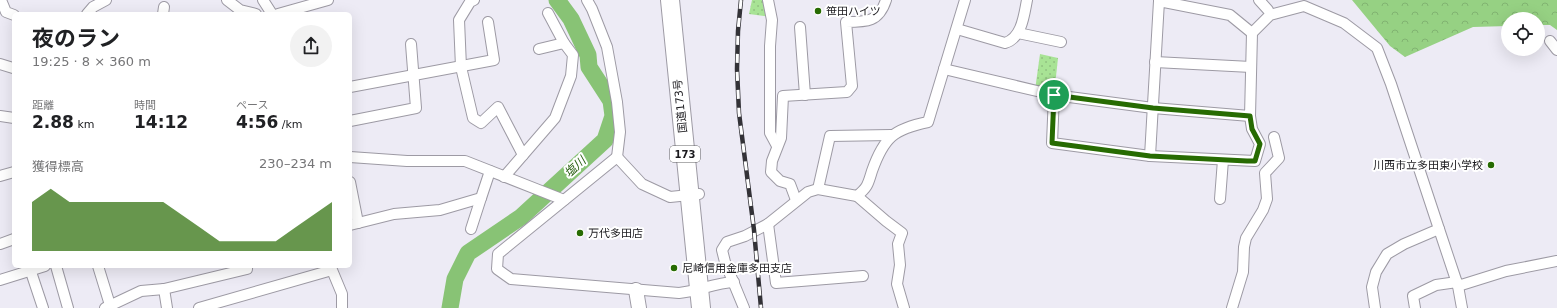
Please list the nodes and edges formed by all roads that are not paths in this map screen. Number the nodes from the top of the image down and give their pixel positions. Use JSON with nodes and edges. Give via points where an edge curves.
{"nodes":[{"id":1,"x":1,"y":0,"type":"edge"},
{"id":2,"x":106,"y":0,"type":"edge"},
{"id":3,"x":227,"y":0,"type":"edge"},
{"id":4,"x":263,"y":0,"type":"edge"},
{"id":5,"x":328,"y":0,"type":"edge"},
{"id":6,"x":474,"y":0,"type":"edge"},
{"id":7,"x":586,"y":0,"type":"edge"},
{"id":8,"x":670,"y":0,"type":"edge"},
{"id":9,"x":682,"y":0,"type":"edge"},
{"id":10,"x":768,"y":0,"type":"edge"},
{"id":11,"x":886,"y":0,"type":"edge"},
{"id":12,"x":966,"y":0,"type":"edge"},
{"id":13,"x":1026,"y":0,"type":"edge"},
{"id":14,"x":1259,"y":0,"type":"edge"},
{"id":15,"x":1200,"y":4,"type":"edge"},
{"id":16,"x":1268,"y":10,"type":"dead end"},
{"id":17,"x":89,"y":12,"type":"edge"},
{"id":18,"x":238,"y":12,"type":"edge"},
{"id":19,"x":271,"y":12,"type":"edge"},
{"id":20,"x":285,"y":12,"type":"edge"},
{"id":21,"x":548,"y":13,"type":"dead end"},
{"id":22,"x":12,"y":14,"type":"edge"},
{"id":23,"x":488,"y":22,"type":"dead end"},
{"id":24,"x":800,"y":26,"type":"dead end"},
{"id":25,"x":957,"y":28,"type":"junction"},
{"id":26,"x":1252,"y":33,"type":"junction"},
{"id":27,"x":1018,"y":34,"type":"junction"},
{"id":28,"x":1550,"y":41,"type":"dead end"},
{"id":29,"x":1061,"y":42,"type":"dead end"},
{"id":30,"x":564,"y":43,"type":"junction"},
{"id":31,"x":411,"y":44,"type":"dead end"},
{"id":32,"x":539,"y":49,"type":"dead end"},
{"id":33,"x":1557,"y":50,"type":"edge"},
{"id":34,"x":1155,"y":62,"type":"junction"},
{"id":35,"x":0,"y":64,"type":"edge"},
{"id":36,"x":12,"y":67,"type":"edge"},
{"id":37,"x":461,"y":67,"type":"junction"},
{"id":38,"x":1252,"y":67,"type":"junction"},
{"id":39,"x":944,"y":69,"type":"junction"},
{"id":40,"x":414,"y":76,"type":"junction"},
{"id":41,"x":352,"y":87,"type":"edge"},
{"id":42,"x":805,"y":95,"type":"junction"},
{"id":43,"x":1054,"y":95,"type":"junction"},
{"id":44,"x":1153,"y":108,"type":"junction"},
{"id":45,"x":0,"y":116,"type":"edge"},
{"id":46,"x":1250,"y":116,"type":"junction"},
{"id":47,"x":12,"y":118,"type":"edge"},
{"id":48,"x":352,"y":121,"type":"edge"},
{"id":49,"x":891,"y":135,"type":"junction"},
{"id":50,"x":1274,"y":137,"type":"dead end"},
{"id":51,"x":777,"y":146,"type":"junction"},
{"id":52,"x":523,"y":155,"type":"junction"},
{"id":53,"x":1150,"y":156,"type":"junction"},
{"id":54,"x":352,"y":157,"type":"edge"},
{"id":55,"x":617,"y":157,"type":"junction"},
{"id":56,"x":1223,"y":160,"type":"junction"},
{"id":57,"x":490,"y":171,"type":"junction"},
{"id":58,"x":12,"y":173,"type":"edge"},
{"id":59,"x":0,"y":176,"type":"edge"},
{"id":60,"x":504,"y":177,"type":"junction"},
{"id":61,"x":818,"y":189,"type":"junction"},
{"id":62,"x":694,"y":195,"type":"junction"},
{"id":63,"x":857,"y":196,"type":"junction"},
{"id":64,"x":481,"y":198,"type":"junction"},
{"id":65,"x":564,"y":200,"type":"junction"},
{"id":66,"x":796,"y":200,"type":"junction"},
{"id":67,"x":1220,"y":200,"type":"dead end"},
{"id":68,"x":352,"y":203,"type":"edge"},
{"id":69,"x":354,"y":224,"type":"edge"},
{"id":70,"x":768,"y":224,"type":"junction"},
{"id":71,"x":471,"y":229,"type":"dead end"},
{"id":72,"x":1439,"y":229,"type":"junction"},
{"id":73,"x":12,"y":240,"type":"edge"},
{"id":74,"x":0,"y":244,"type":"edge"},
{"id":75,"x":1557,"y":261,"type":"edge"},
{"id":76,"x":29,"y":268,"type":"edge"},
{"id":77,"x":57,"y":268,"type":"edge"},
{"id":78,"x":98,"y":268,"type":"edge"},
{"id":79,"x":247,"y":268,"type":"edge"},
{"id":80,"x":863,"y":276,"type":"dead end"},
{"id":81,"x":0,"y":280,"type":"edge"},
{"id":82,"x":734,"y":282,"type":"junction"},
{"id":83,"x":1458,"y":284,"type":"junction"},
{"id":84,"x":703,"y":288,"type":"junction"},
{"id":85,"x":164,"y":289,"type":"junction"},
{"id":86,"x":636,"y":290,"type":"junction"},
{"id":87,"x":107,"y":306,"type":"edge"},
{"id":88,"x":43,"y":308,"type":"edge"},
{"id":89,"x":68,"y":308,"type":"edge"},
{"id":90,"x":167,"y":308,"type":"edge"},
{"id":91,"x":200,"y":308,"type":"edge"},
{"id":92,"x":342,"y":308,"type":"edge"},
{"id":93,"x":639,"y":308,"type":"edge"},
{"id":94,"x":701,"y":308,"type":"edge"},
{"id":95,"x":709,"y":308,"type":"edge"},
{"id":96,"x":744,"y":308,"type":"edge"},
{"id":97,"x":904,"y":308,"type":"edge"},
{"id":98,"x":1232,"y":308,"type":"edge"},
{"id":99,"x":1375,"y":308,"type":"edge"},
{"id":100,"x":1416,"y":308,"type":"edge"},
{"id":101,"x":1462,"y":308,"type":"edge"}],
"edges":[{"from":1,"to":22,"type":"street","via":[[6,12]]},
{"from":2,"to":17,"type":"street"},
{"from":3,"to":18,"type":"street"},
{"from":4,"to":19,"type":"street"},
{"from":5,"to":20,"type":"street"},
{"from":6,"to":37,"type":"street","via":[[459,20]]},
{"from":7,"to":55,"type":"street","via":[[607,47],[620,132]]},
{"from":8,"to":62,"type":"highway","name":"国道173号","number":"173"},
{"from":9,"to":62,"type":"highway","name":"国道173号","number":"173"},
{"from":10,"to":51,"type":"street","via":[[772,20],[770,133]]},
{"from":11,"to":42,"type":"street","via":[[883,11],[866,22],[846,22],[852,86],[847,92]]},
{"from":12,"to":25,"type":"street"},
{"from":13,"to":27,"type":"street"},
{"from":14,"to":16,"type":"street"},
{"from":15,"to":26,"type":"street","via":[[1230,15]]},
{"from":15,"to":34,"type":"street","via":[[1158,1]]},
{"from":21,"to":30,"type":"street"},
{"from":23,"to":37,"type":"street","via":[[494,60]]},
{"from":24,"to":42,"type":"street"},
{"from":25,"to":27,"type":"street","via":[[1005,43],[1010,42]]},
{"from":25,"to":39,"type":"street"},
{"from":26,"to":38,"type":"street"},
{"from":26,"to":72,"type":"street","via":[[1270,15],[1304,6],[1344,23],[1377,48]]},
{"from":27,"to":29,"type":"street"},
{"from":28,"to":33,"type":"street"},
{"from":30,"to":32,"type":"street"},
{"from":30,"to":52,"type":"street","via":[[573,55],[571,76],[555,118]]},
{"from":31,"to":40,"type":"street"},
{"from":34,"to":38,"type":"street"},
{"from":34,"to":44,"type":"street"},
{"from":35,"to":36,"type":"street"},
{"from":37,"to":40,"type":"street"},
{"from":37,"to":52,"type":"street","via":[[473,118],[481,123],[498,107]]},
{"from":38,"to":46,"type":"street"},
{"from":39,"to":43,"type":"street"},
{"from":39,"to":49,"type":"street","via":[[928,122],[904,128]]},
{"from":40,"to":41,"type":"street"},
{"from":40,"to":48,"type":"street","via":[[416,108]]},
{"from":42,"to":51,"type":"street","via":[[783,96],[781,138]]},
{"from":43,"to":44,"type":"street"},
{"from":43,"to":53,"type":"street","via":[[1052,143]]},
{"from":44,"to":46,"type":"street"},
{"from":44,"to":53,"type":"street"},
{"from":45,"to":47,"type":"street"},
{"from":46,"to":56,"type":"street","via":[[1252,129],[1260,144],[1255,161]]},
{"from":49,"to":61,"type":"street","via":[[830,136]]},
{"from":49,"to":63,"type":"street","via":[[873,168],[866,189]]},
{"from":50,"to":98,"type":"street","via":[[1279,158],[1265,174],[1267,200],[1246,238],[1243,272]]},
{"from":51,"to":66,"type":"street","via":[[771,172],[780,181],[790,184]]},
{"from":52,"to":60,"type":"street"},
{"from":53,"to":56,"type":"street"},
{"from":54,"to":57,"type":"street","via":[[466,161]]},
{"from":55,"to":62,"type":"street","via":[[642,184],[670,197]]},
{"from":55,"to":65,"type":"street"},
{"from":56,"to":67,"type":"street"},
{"from":57,"to":60,"type":"street"},
{"from":57,"to":64,"type":"street"},
{"from":58,"to":59,"type":"street"},
{"from":60,"to":65,"type":"street"},
{"from":61,"to":63,"type":"street"},
{"from":61,"to":66,"type":"street"},
{"from":62,"to":84,"type":"highway","name":"国道173号","number":"173"},
{"from":63,"to":97,"type":"street","via":[[902,233],[898,244],[900,265],[897,284]]},
{"from":64,"to":69,"type":"street","via":[[440,210],[394,214]]},
{"from":64,"to":71,"type":"street"},
{"from":65,"to":86,"type":"street","via":[[498,254],[497,269],[511,279]]},
{"from":66,"to":70,"type":"street"},
{"from":68,"to":69,"type":"street"},
{"from":70,"to":80,"type":"street","via":[[776,283]]},
{"from":70,"to":82,"type":"street","via":[[727,242],[722,250]]},
{"from":72,"to":83,"type":"street"},
{"from":72,"to":99,"type":"street","via":[[1387,254],[1376,272],[1372,288]]},
{"from":73,"to":74,"type":"street"},
{"from":75,"to":83,"type":"street"},
{"from":76,"to":81,"type":"street"},
{"from":76,"to":88,"type":"street"},
{"from":77,"to":89,"type":"street"},
{"from":78,"to":87,"type":"street"},
{"from":79,"to":85,"type":"street"},
{"from":82,"to":84,"type":"street"},
{"from":82,"to":96,"type":"street"},
{"from":83,"to":100,"type":"street","via":[[1436,286],[1413,296]]},
{"from":83,"to":101,"type":"street"},
{"from":84,"to":86,"type":"street","via":[[679,293]]},
{"from":84,"to":94,"type":"highway","name":"国道173号","number":"173"},
{"from":84,"to":95,"type":"highway","name":"国道173号","number":"173"},
{"from":85,"to":87,"type":"street","via":[[141,291]]},
{"from":85,"to":90,"type":"street"},
{"from":86,"to":93,"type":"street"},
{"from":91,"to":92,"type":"street","via":[[332,270],[342,294]]}]}
